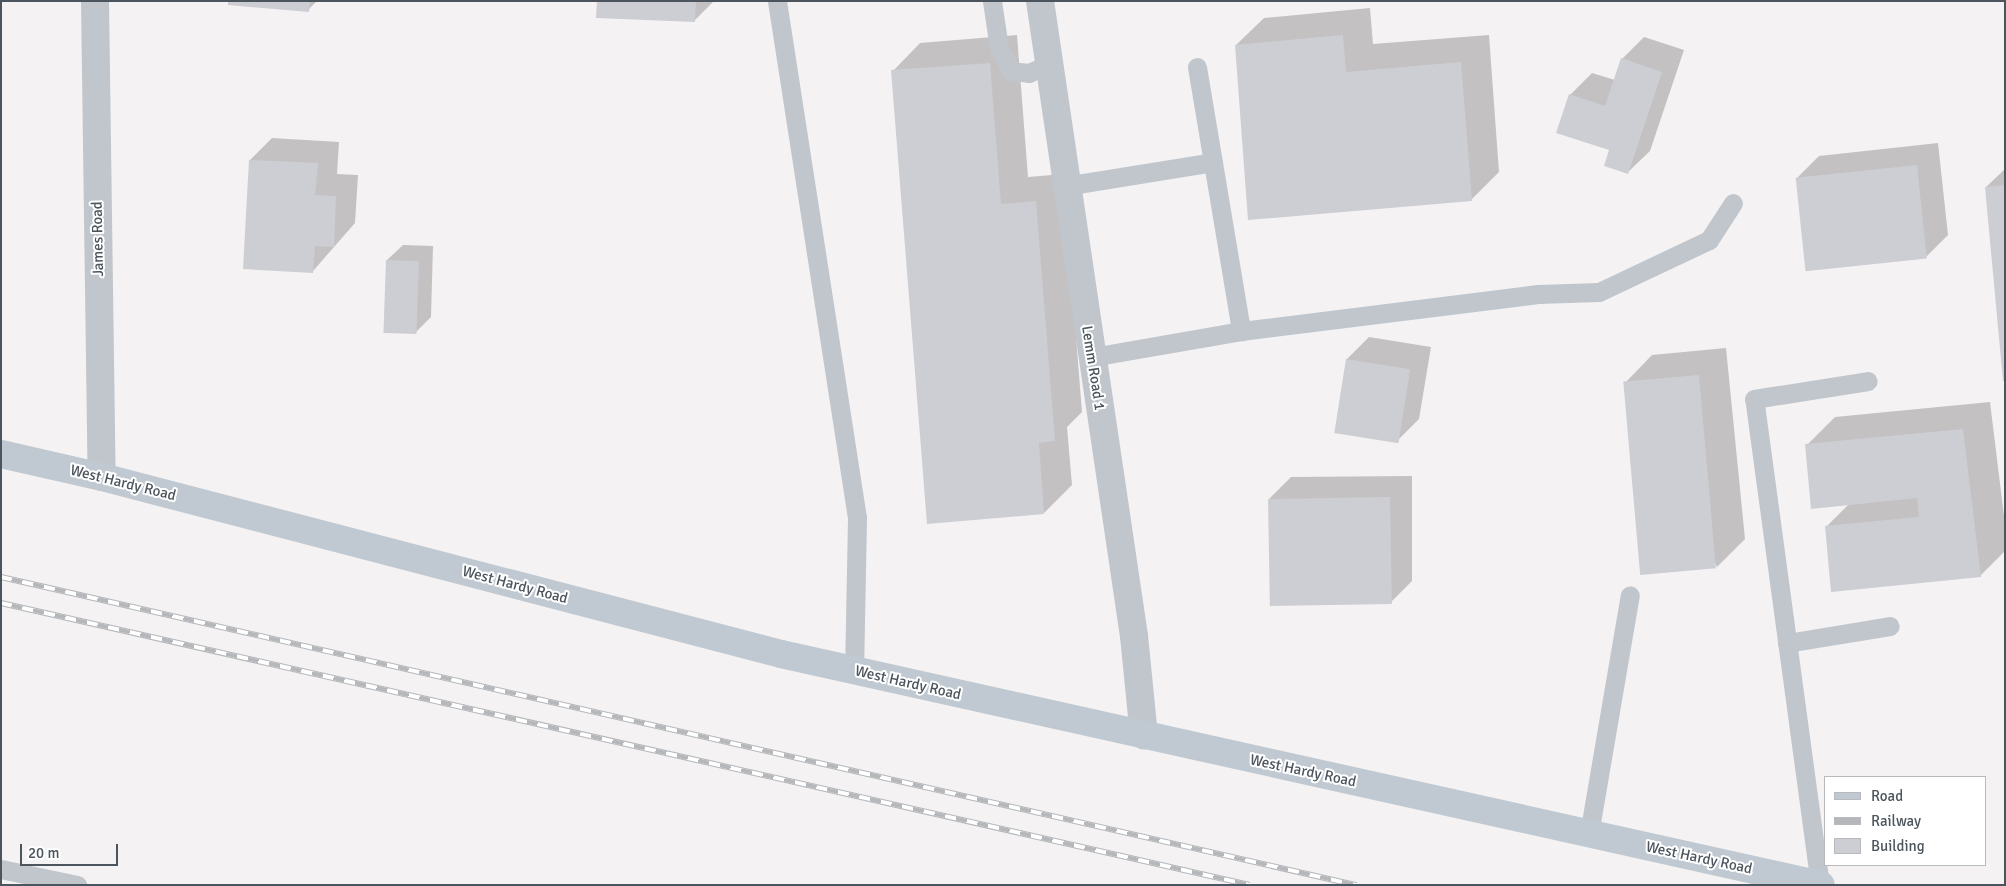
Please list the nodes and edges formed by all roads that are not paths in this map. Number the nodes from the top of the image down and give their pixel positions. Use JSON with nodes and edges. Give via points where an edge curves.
{"nodes":[{"id":1,"x":96,"y":1,"type":"edge"},
{"id":2,"x":777,"y":1,"type":"edge"},
{"id":3,"x":992,"y":1,"type":"edge"},
{"id":4,"x":1040,"y":1,"type":"edge"},
{"id":5,"x":1048,"y":64,"type":"junction"},
{"id":6,"x":1197,"y":68,"type":"dead end"},
{"id":7,"x":1213,"y":162,"type":"junction"},
{"id":8,"x":1066,"y":186,"type":"junction"},
{"id":9,"x":1733,"y":203,"type":"dead end"},
{"id":10,"x":1241,"y":331,"type":"junction"},
{"id":11,"x":1092,"y":357,"type":"junction"},
{"id":12,"x":1868,"y":381,"type":"dead end"},
{"id":13,"x":1,"y":454,"type":"edge"},
{"id":14,"x":102,"y":477,"type":"junction"},
{"id":15,"x":1630,"y":595,"type":"dead end"},
{"id":16,"x":1890,"y":626,"type":"dead end"},
{"id":17,"x":1787,"y":643,"type":"junction"},
{"id":18,"x":854,"y":670,"type":"junction"},
{"id":19,"x":1144,"y":736,"type":"junction"},
{"id":20,"x":1588,"y":834,"type":"junction"},
{"id":21,"x":1,"y":869,"type":"edge"},
{"id":22,"x":77,"y":885,"type":"edge"},
{"id":23,"x":1821,"y":885,"type":"edge"}],
"edges":[{"from":1,"to":14,"type":"street","name":"James Road"},
{"from":2,"to":18,"type":"lane","via":[[857,518]]},
{"from":3,"to":5,"type":"lane","via":[[999,48],[1011,71],[1029,73]]},
{"from":4,"to":5,"type":"street","name":"Lemm Road 1"},
{"from":5,"to":8,"type":"street","name":"Lemm Road 1"},
{"from":6,"to":7,"type":"lane"},
{"from":7,"to":8,"type":"lane"},
{"from":7,"to":10,"type":"lane"},
{"from":8,"to":11,"type":"street","name":"Lemm Road 1"},
{"from":9,"to":10,"type":"lane","via":[[1709,240],[1600,292],[1538,294]]},
{"from":10,"to":11,"type":"lane"},
{"from":11,"to":19,"type":"street","name":"Lemm Road 1","via":[[1134,636]]},
{"from":12,"to":17,"type":"lane","via":[[1754,399]]},
{"from":13,"to":14,"type":"main road","name":"West Hardy Road"},
{"from":14,"to":18,"type":"main road","name":"West Hardy Road"},
{"from":15,"to":20,"type":"lane"},
{"from":16,"to":17,"type":"lane"},
{"from":17,"to":23,"type":"lane"},
{"from":18,"to":19,"type":"main road","name":"West Hardy Road"},
{"from":19,"to":20,"type":"main road","name":"West Hardy Road"},
{"from":20,"to":23,"type":"main road","name":"West Hardy Road"},
{"from":21,"to":22,"type":"lane"}]}
